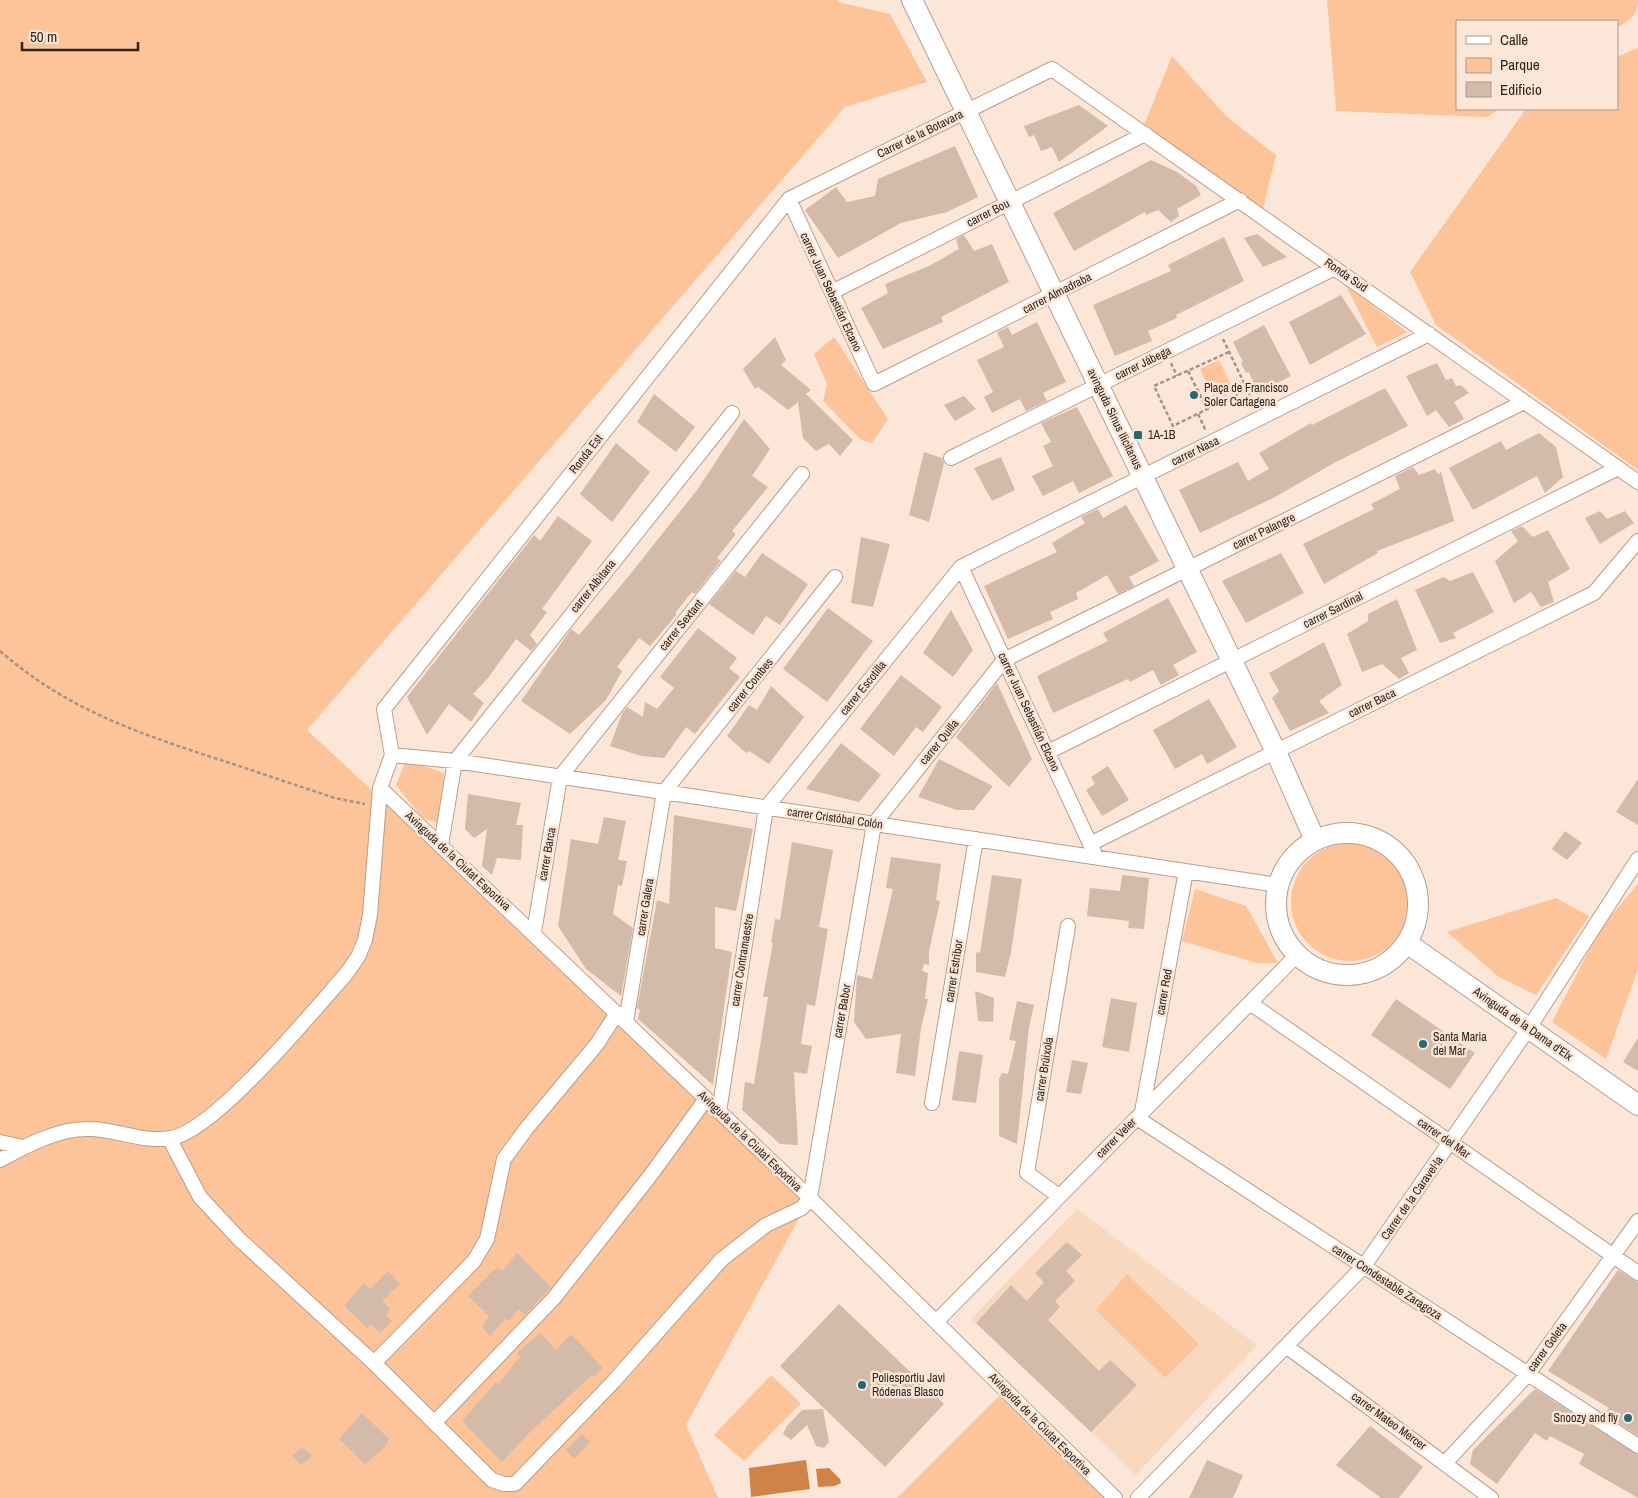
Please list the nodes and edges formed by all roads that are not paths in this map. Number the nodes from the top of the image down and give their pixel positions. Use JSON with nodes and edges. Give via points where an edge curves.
{"nodes":[{"id":1,"x":912,"y":0,"type":"edge"},
{"id":2,"x":1052,"y":69,"type":"joint"},
{"id":3,"x":966,"y":112,"type":"junction"},
{"id":4,"x":1144,"y":134,"type":"junction"},
{"id":5,"x":789,"y":199,"type":"junction"},
{"id":6,"x":1240,"y":200,"type":"junction"},
{"id":7,"x":1010,"y":202,"type":"junction"},
{"id":8,"x":1335,"y":268,"type":"junction"},
{"id":9,"x":832,"y":292,"type":"junction"},
{"id":10,"x":1054,"y":294,"type":"junction"},
{"id":11,"x":1429,"y":334,"type":"junction"},
{"id":12,"x":874,"y":384,"type":"joint"},
{"id":13,"x":1098,"y":385,"type":"junction"},
{"id":14,"x":1524,"y":402,"type":"junction"},
{"id":15,"x":732,"y":413,"type":"dead end"},
{"id":16,"x":951,"y":458,"type":"dead end"},
{"id":17,"x":1618,"y":468,"type":"junction"},
{"id":18,"x":802,"y":474,"type":"dead end"},
{"id":19,"x":1143,"y":477,"type":"junction"},
{"id":20,"x":1638,"y":482,"type":"edge"},
{"id":21,"x":1638,"y":541,"type":"edge"},
{"id":22,"x":961,"y":567,"type":"junction"},
{"id":23,"x":1187,"y":569,"type":"junction"},
{"id":24,"x":835,"y":577,"type":"dead end"},
{"id":25,"x":1004,"y":660,"type":"junction"},
{"id":26,"x":1231,"y":661,"type":"junction"},
{"id":27,"x":1048,"y":752,"type":"junction"},
{"id":28,"x":1276,"y":752,"type":"junction"},
{"id":29,"x":392,"y":754,"type":"junction"},
{"id":30,"x":455,"y":761,"type":"junction"},
{"id":31,"x":560,"y":777,"type":"junction"},
{"id":32,"x":380,"y":788,"type":"junction"},
{"id":33,"x":664,"y":792,"type":"junction"},
{"id":34,"x":766,"y":808,"type":"junction"},
{"id":35,"x":874,"y":824,"type":"junction"},
{"id":36,"x":976,"y":839,"type":"junction"},
{"id":37,"x":1315,"y":840,"type":"junction"},
{"id":38,"x":1090,"y":844,"type":"junction"},
{"id":39,"x":441,"y":845,"type":"junction"},
{"id":40,"x":1096,"y":858,"type":"junction"},
{"id":41,"x":1638,"y":859,"type":"edge"},
{"id":42,"x":1186,"y":871,"type":"junction"},
{"id":43,"x":1278,"y":885,"type":"junction"},
{"id":44,"x":1068,"y":926,"type":"dead end"},
{"id":45,"x":534,"y":932,"type":"junction"},
{"id":46,"x":1407,"y":942,"type":"junction"},
{"id":47,"x":1297,"y":955,"type":"junction"},
{"id":48,"x":1250,"y":1003,"type":"junction"},
{"id":49,"x":622,"y":1018,"type":"junction"},
{"id":50,"x":1529,"y":1028,"type":"junction"},
{"id":51,"x":706,"y":1099,"type":"junction"},
{"id":52,"x":932,"y":1103,"type":"dead end"},
{"id":53,"x":1638,"y":1105,"type":"edge"},
{"id":54,"x":719,"y":1112,"type":"junction"},
{"id":55,"x":1140,"y":1115,"type":"junction"},
{"id":56,"x":169,"y":1138,"type":"junction"},
{"id":57,"x":0,"y":1142,"type":"edge"},
{"id":58,"x":1450,"y":1142,"type":"junction"},
{"id":59,"x":23,"y":1147,"type":"junction"},
{"id":60,"x":0,"y":1160,"type":"edge"},
{"id":61,"x":1059,"y":1196,"type":"junction"},
{"id":62,"x":810,"y":1198,"type":"junction"},
{"id":63,"x":1638,"y":1221,"type":"edge"},
{"id":64,"x":1613,"y":1256,"type":"junction"},
{"id":65,"x":1364,"y":1266,"type":"junction"},
{"id":66,"x":1638,"y":1273,"type":"edge"},
{"id":67,"x":936,"y":1322,"type":"junction"},
{"id":68,"x":1286,"y":1346,"type":"junction"},
{"id":69,"x":374,"y":1363,"type":"junction"},
{"id":70,"x":1528,"y":1374,"type":"junction"},
{"id":71,"x":434,"y":1423,"type":"junction"},
{"id":72,"x":1638,"y":1446,"type":"edge"},
{"id":73,"x":1445,"y":1463,"type":"junction"},
{"id":74,"x":1115,"y":1498,"type":"edge"},
{"id":75,"x":1138,"y":1498,"type":"edge"},
{"id":76,"x":1491,"y":1498,"type":"edge"}],
"edges":[{"from":1,"to":3,"type":"street","name":"avinguda Sinus Ilicitanus"},
{"from":2,"to":3,"type":"street","name":"Carrer de la Botavara"},
{"from":2,"to":4,"type":"street","name":"Ronda Sud"},
{"from":3,"to":5,"type":"street","name":"Carrer de la Botavara"},
{"from":3,"to":7,"type":"street","name":"avinguda Sinus Ilicitanus"},
{"from":4,"to":6,"type":"street","name":"Ronda Sud"},
{"from":4,"to":7,"type":"street","name":"carrer Bou"},
{"from":5,"to":9,"type":"street","name":"carrer Juan Sebastián Elcano"},
{"from":5,"to":29,"type":"street","name":"Ronda Est","via":[[384,709]]},
{"from":6,"to":8,"type":"street","name":"Ronda Sud"},
{"from":6,"to":10,"type":"street","name":"carrer Almadraba"},
{"from":7,"to":9,"type":"street","name":"carrer Bou"},
{"from":7,"to":10,"type":"street","name":"avinguda Sinus Ilicitanus"},
{"from":8,"to":11,"type":"street","name":"Ronda Sud"},
{"from":8,"to":13,"type":"street","name":"carrer Jábega"},
{"from":9,"to":12,"type":"street","name":"carrer Juan Sebastián Elcano"},
{"from":10,"to":12,"type":"street","name":"carrer Almadraba"},
{"from":10,"to":13,"type":"street","name":"avinguda Sinus Ilicitanus"},
{"from":11,"to":14,"type":"street","name":"Ronda Sud"},
{"from":11,"to":19,"type":"street","name":"carrer Nasa"},
{"from":13,"to":16,"type":"street","name":"carrer Jábega"},
{"from":13,"to":19,"type":"street","name":"avinguda Sinus Ilicitanus"},
{"from":14,"to":17,"type":"street","name":"Ronda Sud"},
{"from":14,"to":23,"type":"street","name":"carrer Palangre"},
{"from":15,"to":30,"type":"street","name":"carrer Albitana"},
{"from":17,"to":20,"type":"street","name":"Ronda Sud"},
{"from":17,"to":26,"type":"street","name":"carrer Sardinal"},
{"from":18,"to":31,"type":"street","name":"carrer Sextant"},
{"from":19,"to":22,"type":"street","name":"carrer Nasa"},
{"from":19,"to":23,"type":"street","name":"avinguda Sinus Ilicitanus"},
{"from":21,"to":28,"type":"street","name":"carrer Baca","via":[[1594,593]]},
{"from":22,"to":25,"type":"street","name":"carrer Juan Sebastián Elcano"},
{"from":22,"to":34,"type":"street","name":"carrer Escotilla"},
{"from":23,"to":25,"type":"street","name":"carrer Palangre"},
{"from":23,"to":26,"type":"street","name":"avinguda Sinus Ilicitanus"},
{"from":24,"to":33,"type":"street","name":"carrer Combes"},
{"from":25,"to":27,"type":"street","name":"carrer Juan Sebastián Elcano"},
{"from":25,"to":35,"type":"street","name":"carrer Quilla"},
{"from":26,"to":27,"type":"street","name":"carrer Sardinal"},
{"from":26,"to":28,"type":"street","name":"avinguda Sinus Ilicitanus"},
{"from":27,"to":38,"type":"street","name":"carrer Juan Sebastián Elcano"},
{"from":28,"to":37,"type":"street","name":"avinguda Sinus Ilicitanus"},
{"from":28,"to":38,"type":"street","name":"carrer Baca"},
{"from":29,"to":30,"type":"street","name":"carrer Cristóbal Colón"},
{"from":29,"to":32,"type":"street"},
{"from":30,"to":31,"type":"street","name":"carrer Cristóbal Colón"},
{"from":30,"to":39,"type":"street"},
{"from":31,"to":33,"type":"street","name":"carrer Cristóbal Colón"},
{"from":31,"to":45,"type":"street","name":"carrer Barca"},
{"from":32,"to":39,"type":"street","name":"Avinguda de la Ciutat Esportiva"},
{"from":32,"to":56,"type":"street","via":[[370,915],[358,957],[297,1029],[228,1100],[191,1130]]},
{"from":33,"to":34,"type":"street","name":"carrer Cristóbal Colón"},
{"from":33,"to":49,"type":"street","name":"carrer Galera"},
{"from":34,"to":35,"type":"street","name":"carrer Cristóbal Colón"},
{"from":34,"to":54,"type":"street","name":"carrer Contramaestre"},
{"from":35,"to":36,"type":"street","name":"carrer Cristóbal Colón"},
{"from":35,"to":62,"type":"street","name":"carrer Babor"},
{"from":36,"to":40,"type":"street","name":"carrer Cristóbal Colón"},
{"from":36,"to":52,"type":"street","name":"carrer Estribor"},
{"from":37,"to":43,"type":"street","via":[[1291,859]]},
{"from":37,"to":46,"type":"street","via":[[1336,833],[1358,833],[1378,840],[1400,856],[1414,880],[1418,901],[1416,922]]},
{"from":38,"to":40,"type":"street","name":"carrer Juan Sebastián Elcano"},
{"from":39,"to":45,"type":"street","name":"Avinguda de la Ciutat Esportiva"},
{"from":40,"to":42,"type":"street","name":"carrer Cristóbal Colón"},
{"from":41,"to":50,"type":"street","name":"Carrer de la Caravel·la"},
{"from":42,"to":43,"type":"street","name":"carrer Cristóbal Colón"},
{"from":42,"to":55,"type":"street","name":"carrer Red"},
{"from":43,"to":47,"type":"street","via":[[1278,923]]},
{"from":44,"to":61,"type":"street","name":"carrer Brúixola","via":[[1027,1173]]},
{"from":45,"to":49,"type":"street","name":"Avinguda de la Ciutat Esportiva"},
{"from":46,"to":47,"type":"street","via":[[1387,963],[1361,974],[1327,972]]},
{"from":46,"to":50,"type":"street","name":"Avinguda de la Dama d'Elx"},
{"from":47,"to":48,"type":"street","name":"carrer Veler"},
{"from":48,"to":55,"type":"street","name":"carrer Veler"},
{"from":48,"to":58,"type":"street","name":"carrer del Mar"},
{"from":49,"to":51,"type":"street","name":"Avinguda de la Ciutat Esportiva"},
{"from":49,"to":69,"type":"street","via":[[504,1159],[487,1239],[474,1261]]},
{"from":50,"to":53,"type":"street","name":"Avinguda de la Dama d'Elx"},
{"from":50,"to":58,"type":"street","name":"Carrer de la Caravel·la"},
{"from":51,"to":54,"type":"street","name":"Avinguda de la Ciutat Esportiva"},
{"from":51,"to":71,"type":"street","via":[[554,1298]]},
{"from":54,"to":62,"type":"street","name":"Avinguda de la Ciutat Esportiva"},
{"from":55,"to":61,"type":"street","name":"carrer Veler"},
{"from":55,"to":65,"type":"street","name":"carrer Condestable Zaragoza"},
{"from":56,"to":59,"type":"street","via":[[152,1139],[89,1129]]},
{"from":56,"to":69,"type":"street","via":[[200,1198],[239,1239]]},
{"from":57,"to":59,"type":"street"},
{"from":58,"to":64,"type":"street","name":"carrer del Mar"},
{"from":58,"to":65,"type":"street","name":"Carrer de la Caravel·la"},
{"from":59,"to":60,"type":"street"},
{"from":61,"to":67,"type":"street","name":"carrer Veler"},
{"from":62,"to":67,"type":"street","name":"Avinguda de la Ciutat Esportiva"},
{"from":62,"to":71,"type":"street","via":[[802,1208],[766,1225],[722,1259],[614,1381],[515,1484],[492,1480]]},
{"from":63,"to":64,"type":"street","name":"carrer Goleta"},
{"from":64,"to":66,"type":"street","name":"carrer del Mar"},
{"from":64,"to":70,"type":"street","name":"carrer Goleta"},
{"from":65,"to":68,"type":"street","name":"Carrer de la Caravel·la"},
{"from":65,"to":70,"type":"street","name":"carrer Condestable Zaragoza"},
{"from":67,"to":74,"type":"street","name":"Avinguda de la Ciutat Esportiva"},
{"from":68,"to":73,"type":"street","name":"carrer Mateo Mercer"},
{"from":68,"to":75,"type":"street","name":"Carrer de la Caravel·la"},
{"from":69,"to":71,"type":"street"},
{"from":70,"to":72,"type":"street","name":"carrer Condestable Zaragoza"},
{"from":70,"to":73,"type":"street","name":"carrer Goleta"},
{"from":73,"to":76,"type":"street","name":"carrer Mateo Mercer"}]}
